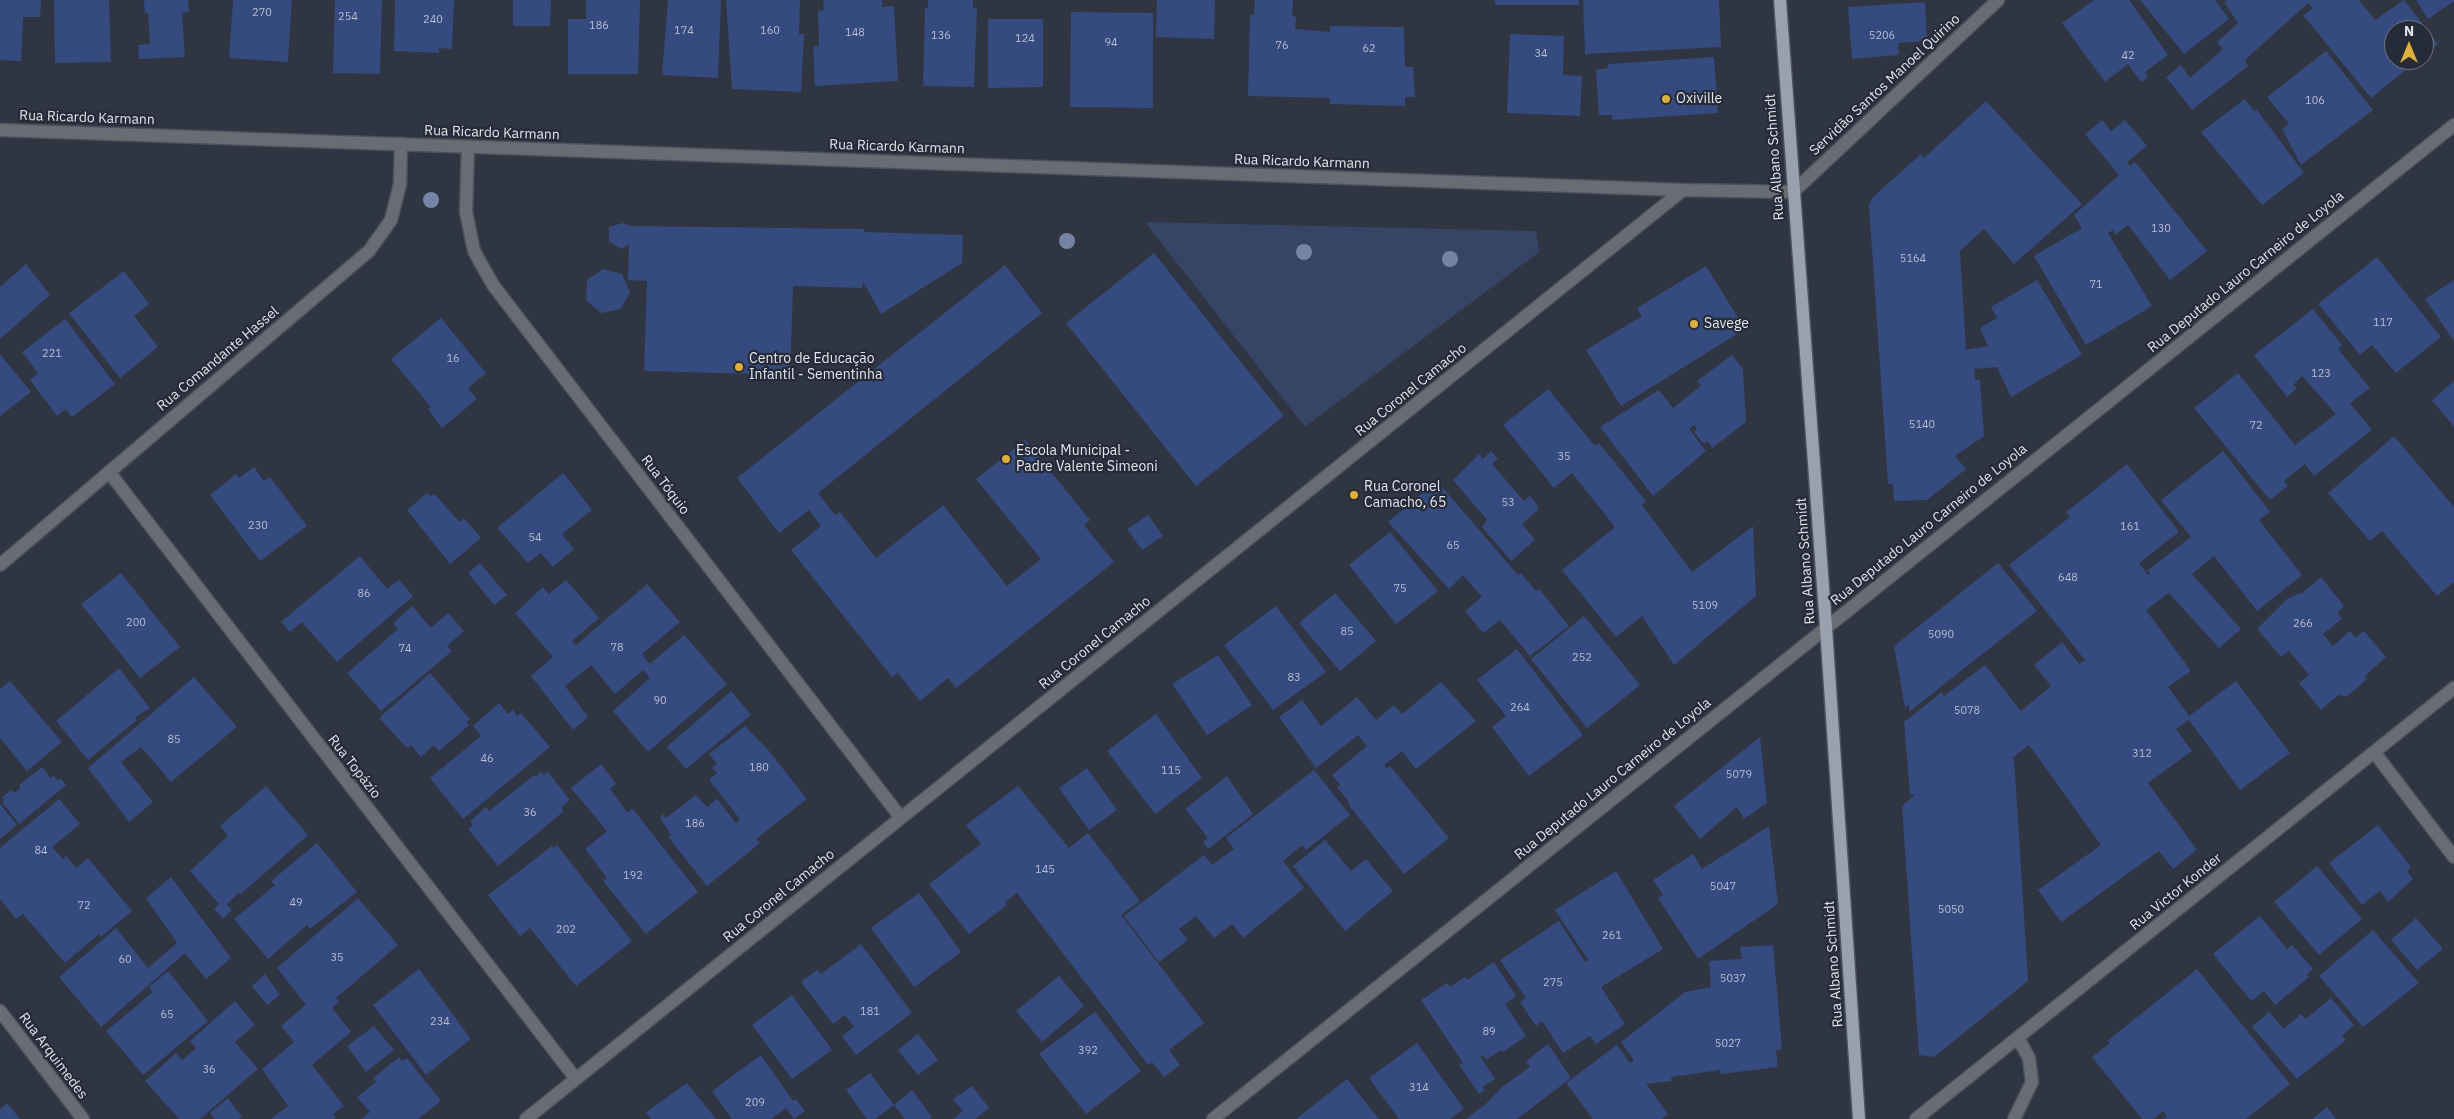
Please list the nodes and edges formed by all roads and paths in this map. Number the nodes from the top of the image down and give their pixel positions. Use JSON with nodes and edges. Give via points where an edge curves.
{"nodes":[{"id":1,"x":1780,"y":0,"type":"edge"},
{"id":2,"x":1998,"y":0,"type":"edge"},
{"id":3,"x":2454,"y":125,"type":"edge"},
{"id":4,"x":0,"y":130,"type":"edge"},
{"id":5,"x":401,"y":144,"type":"junction"},
{"id":6,"x":468,"y":147,"type":"junction"},
{"id":7,"x":1683,"y":190,"type":"junction"},
{"id":8,"x":1793,"y":192,"type":"junction"},
{"id":9,"x":109,"y":472,"type":"junction"},
{"id":10,"x":0,"y":565,"type":"edge"},
{"id":11,"x":1826,"y":627,"type":"junction"},
{"id":12,"x":2454,"y":688,"type":"edge"},
{"id":13,"x":2374,"y":752,"type":"junction"},
{"id":14,"x":901,"y":818,"type":"junction"},
{"id":15,"x":2454,"y":857,"type":"edge"},
{"id":16,"x":0,"y":1011,"type":"edge"},
{"id":17,"x":2018,"y":1038,"type":"junction"},
{"id":18,"x":576,"y":1079,"type":"junction"},
{"id":19,"x":83,"y":1119,"type":"edge"},
{"id":20,"x":526,"y":1119,"type":"edge"},
{"id":21,"x":1213,"y":1119,"type":"edge"},
{"id":22,"x":1859,"y":1119,"type":"edge"},
{"id":23,"x":1916,"y":1119,"type":"edge"},
{"id":24,"x":2014,"y":1119,"type":"edge"}],
"edges":[{"from":1,"to":8,"type":"main road","name":"Rua Albano Schmidt"},
{"from":2,"to":8,"type":"street","name":"Servidão Santos Manoel Quirino"},
{"from":3,"to":11,"type":"street","name":"Rua Deputado Lauro Carneiro de Loyola"},
{"from":4,"to":5,"type":"street","name":"Rua Ricardo Karmann"},
{"from":5,"to":6,"type":"street","name":"Rua Ricardo Karmann"},
{"from":5,"to":9,"type":"street","name":"Rua Comandante Hassel","via":[[400,184],[391,220],[369,250]]},
{"from":6,"to":7,"type":"street","name":"Rua Ricardo Karmann"},
{"from":6,"to":14,"type":"street","name":"Rua Tóquio","via":[[466,212],[474,251],[493,285]]},
{"from":7,"to":8,"type":"street","name":"Rua Ricardo Karmann"},
{"from":7,"to":14,"type":"street","name":"Rua Coronel Camacho"},
{"from":8,"to":11,"type":"main road","name":"Rua Albano Schmidt"},
{"from":9,"to":10,"type":"street","name":"Rua Comandante Hassel"},
{"from":9,"to":18,"type":"street","name":"Rua Topázio"},
{"from":11,"to":21,"type":"street","name":"Rua Deputado Lauro Carneiro de Loyola"},
{"from":11,"to":22,"type":"main road","name":"Rua Albano Schmidt"},
{"from":12,"to":13,"type":"street","name":"Rua Victor Konder"},
{"from":13,"to":15,"type":"street"},
{"from":13,"to":17,"type":"street","name":"Rua Victor Konder"},
{"from":14,"to":18,"type":"street","name":"Rua Coronel Camacho"},
{"from":16,"to":19,"type":"street","name":"Rua Arquimedes"},
{"from":17,"to":23,"type":"street","name":"Rua Victor Konder"},
{"from":17,"to":24,"type":"street","via":[[2029,1058],[2032,1082]]},
{"from":18,"to":20,"type":"street","name":"Rua Coronel Camacho"}]}
